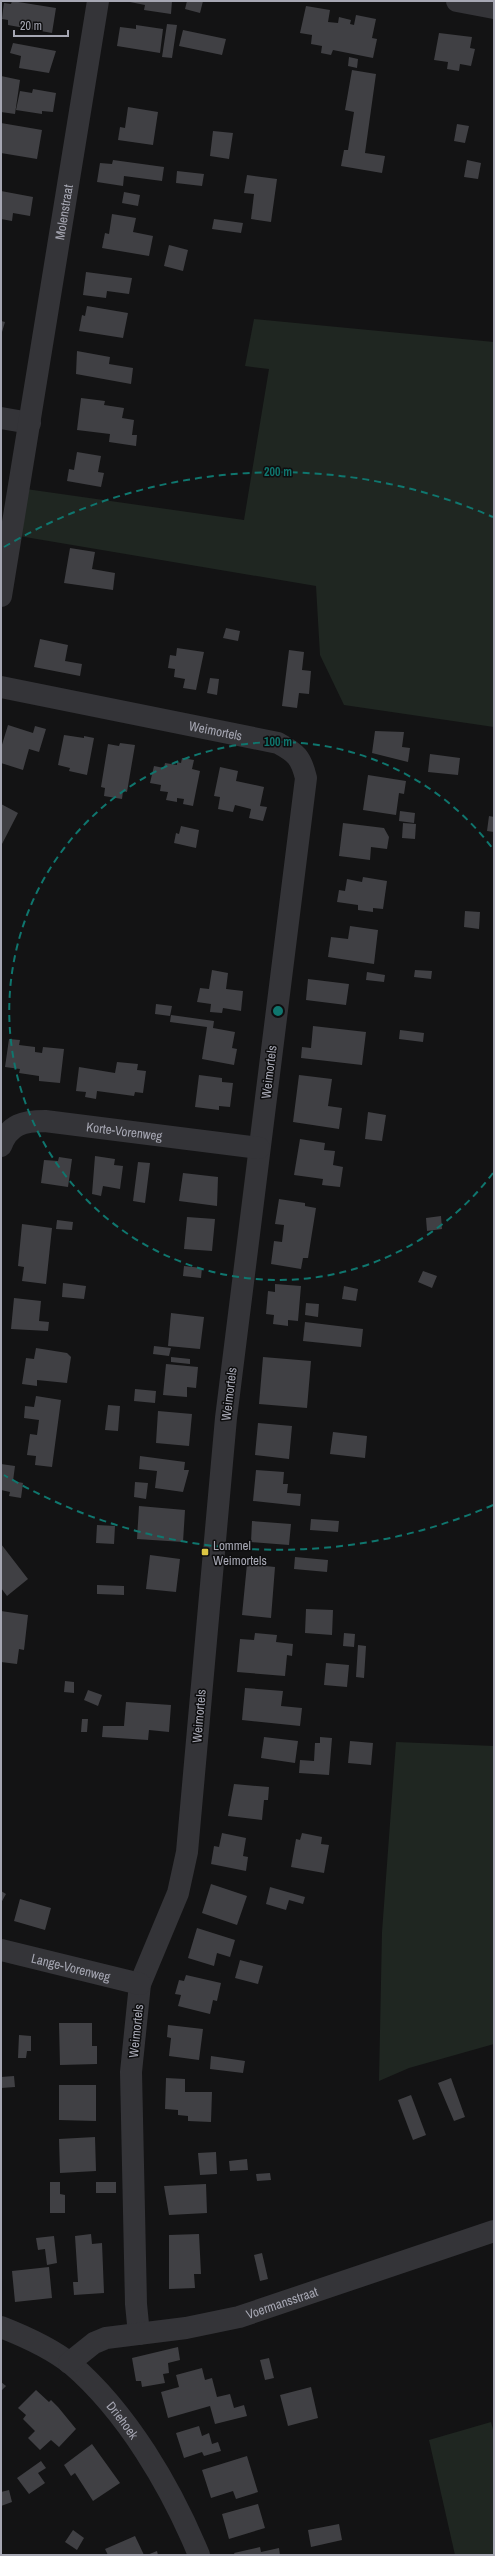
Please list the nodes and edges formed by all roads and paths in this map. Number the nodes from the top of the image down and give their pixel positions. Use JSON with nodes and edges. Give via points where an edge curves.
{"nodes":[{"id":1,"x":98,"y":1,"type":"edge"},
{"id":2,"x":457,"y":1,"type":"edge"},
{"id":3,"x":494,"y":8,"type":"edge"},
{"id":4,"x":1,"y":418,"type":"edge"},
{"id":5,"x":30,"y":423,"type":"junction"},
{"id":6,"x":1,"y":596,"type":"edge"},
{"id":7,"x":1,"y":687,"type":"edge"},
{"id":8,"x":1,"y":1146,"type":"edge"},
{"id":9,"x":259,"y":1148,"type":"junction"},
{"id":10,"x":1,"y":1950,"type":"edge"},
{"id":11,"x":140,"y":1984,"type":"junction"},
{"id":12,"x":494,"y":2231,"type":"edge"},
{"id":13,"x":1,"y":2327,"type":"edge"},
{"id":14,"x":140,"y":2334,"type":"junction"},
{"id":15,"x":69,"y":2363,"type":"junction"},
{"id":16,"x":199,"y":2555,"type":"edge"}],
"edges":[{"from":1,"to":5,"type":"street","name":"Molenstraat"},
{"from":2,"to":3,"type":"street"},
{"from":4,"to":5,"type":"street"},
{"from":5,"to":6,"type":"street","name":"Molenstraat"},
{"from":7,"to":9,"type":"street","name":"Weimortels","via":[[263,738],[294,752],[302,762],[306,778]]},
{"from":8,"to":9,"type":"street","name":"Korte-Vorenweg","via":[[11,1128],[28,1121]]},
{"from":9,"to":11,"type":"street","name":"Weimortels","via":[[226,1418],[187,1852],[178,1893]]},
{"from":10,"to":11,"type":"street","name":"Lange-Vorenweg"},
{"from":11,"to":14,"type":"street","name":"Weimortels","via":[[132,2072],[136,2304]]},
{"from":12,"to":14,"type":"street","name":"Voermansstraat","via":[[240,2317]]},
{"from":13,"to":15,"type":"street","name":"Driehoek","via":[[21,2335]]},
{"from":14,"to":15,"type":"street","name":"Voermansstraat","via":[[106,2338],[94,2343]]},
{"from":15,"to":16,"type":"street","name":"Driehoek","via":[[94,2386],[157,2471],[182,2513]]}]}
